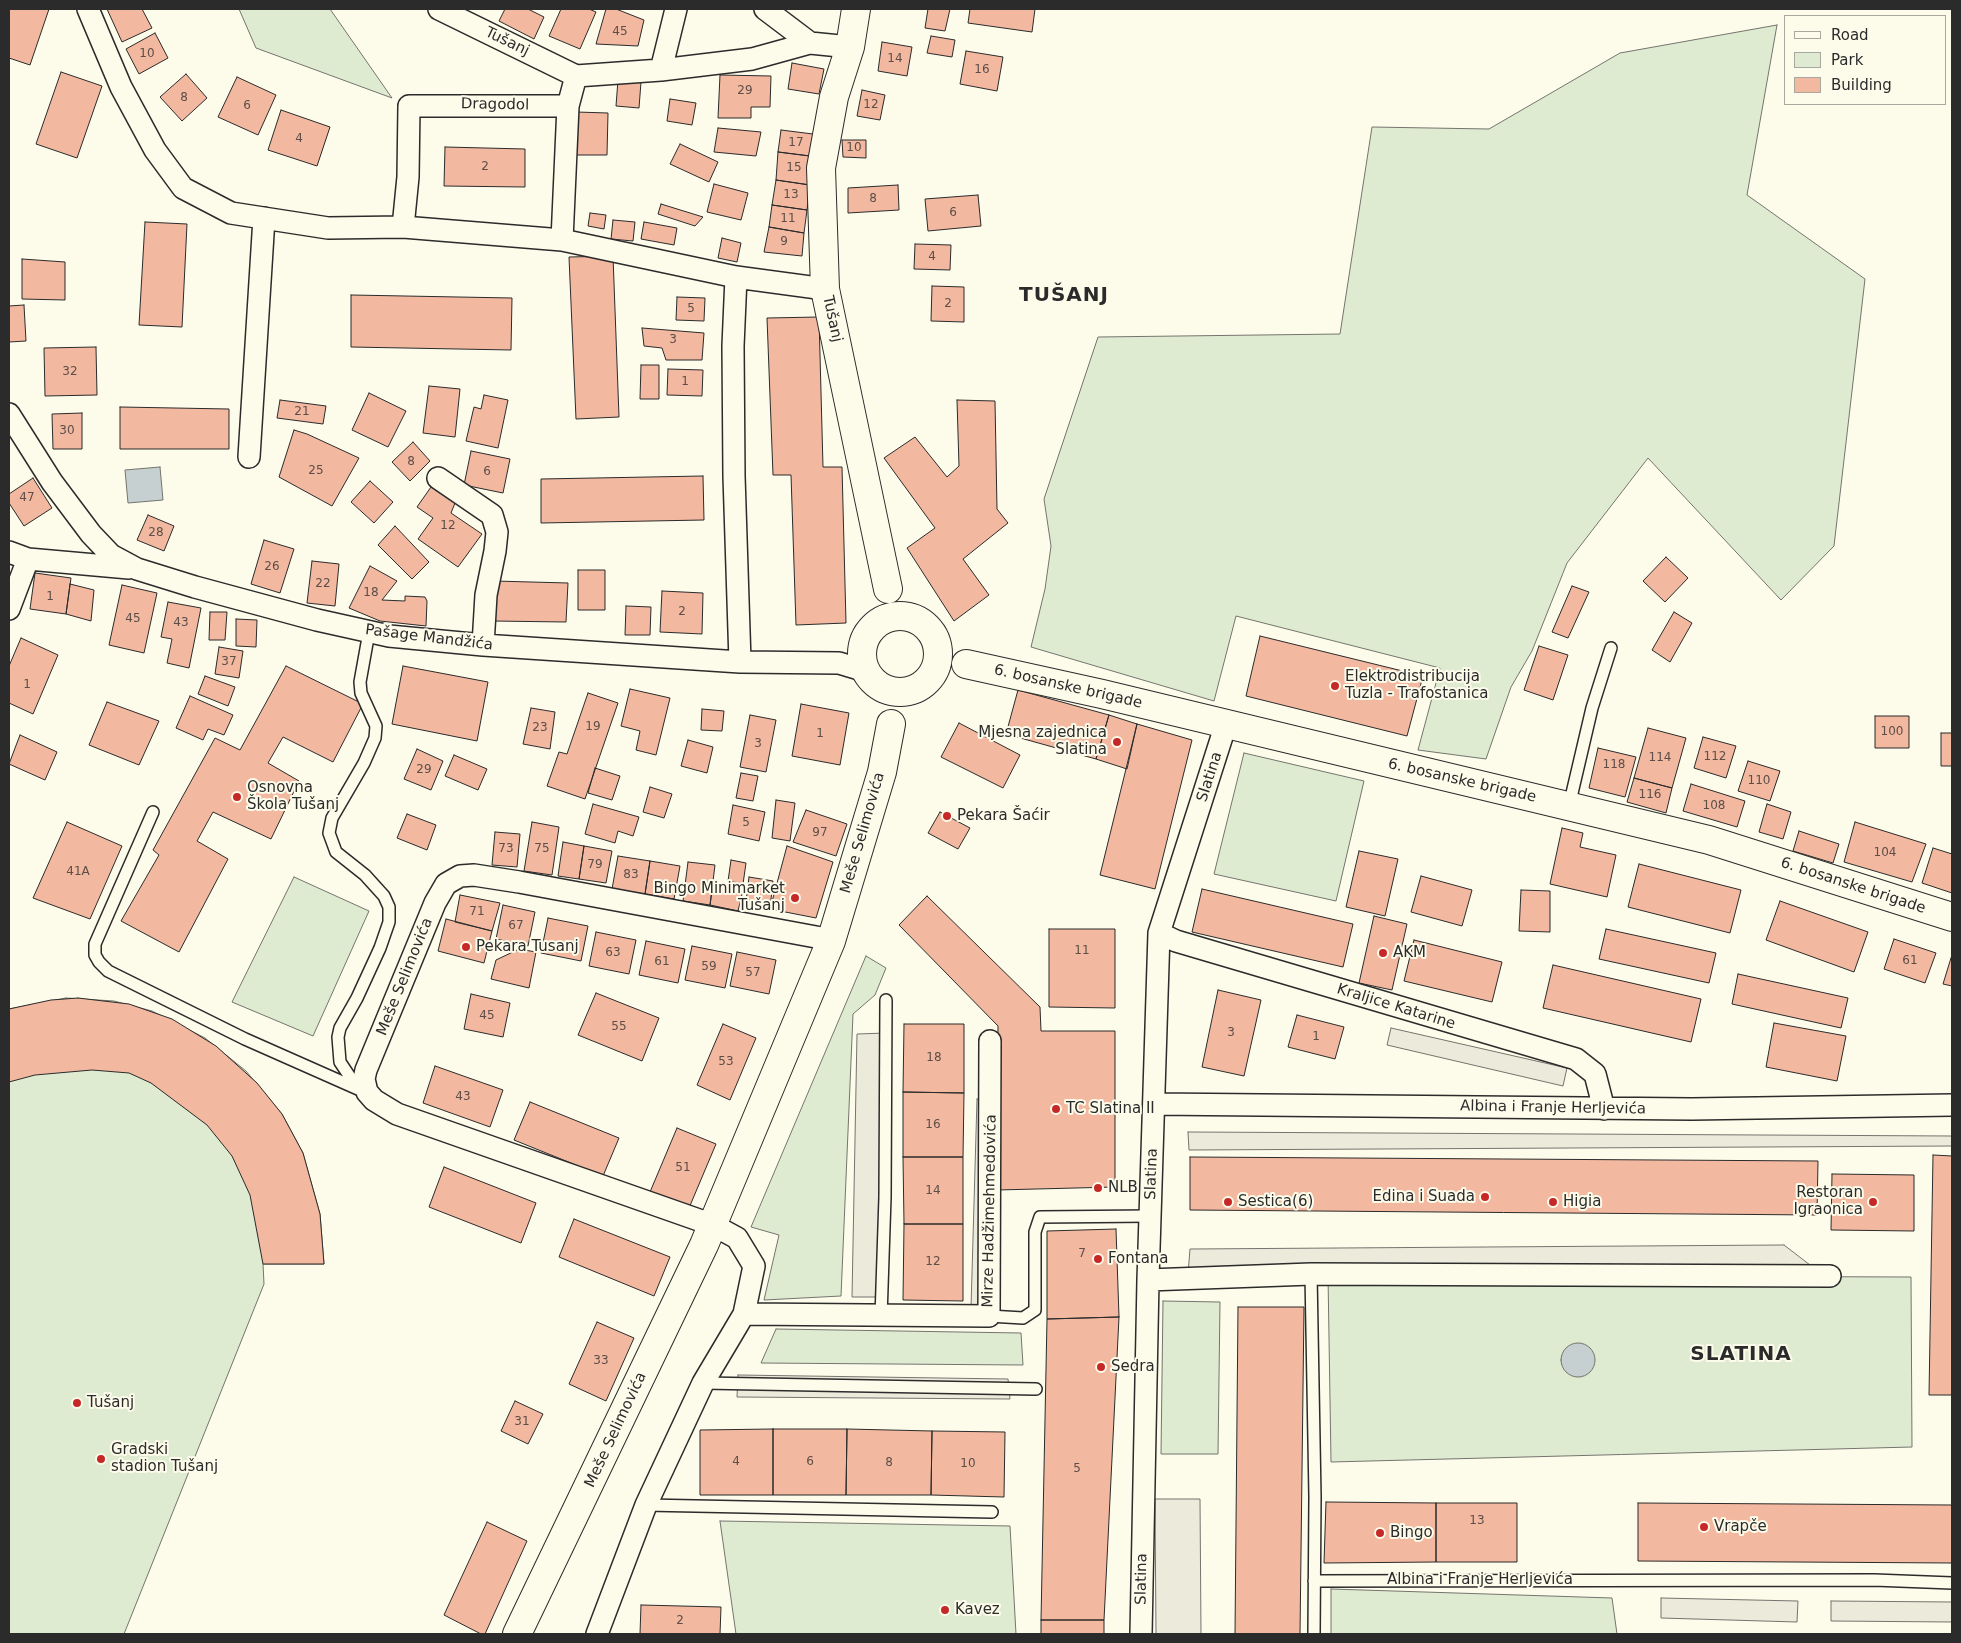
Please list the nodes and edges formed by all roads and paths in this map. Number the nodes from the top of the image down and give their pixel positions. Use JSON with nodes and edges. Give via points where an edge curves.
{"nodes":[{"id":1,"x":88,"y":9,"type":"edge"},
{"id":2,"x":439,"y":9,"type":"edge"},
{"id":3,"x":676,"y":9,"type":"edge"},
{"id":4,"x":765,"y":9,"type":"edge"},
{"id":5,"x":856,"y":9,"type":"edge"},
{"id":6,"x":810,"y":43,"type":"junction"},
{"id":7,"x":850,"y":47,"type":"junction"},
{"id":8,"x":661,"y":70,"type":"junction"},
{"id":9,"x":576,"y":76,"type":"junction"},
{"id":10,"x":568,"y":106,"type":"junction"},
{"id":11,"x":264,"y":218,"type":"junction"},
{"id":12,"x":403,"y":227,"type":"junction"},
{"id":13,"x":562,"y":240,"type":"junction"},
{"id":14,"x":736,"y":277,"type":"junction"},
{"id":15,"x":825,"y":289,"type":"junction"},
{"id":16,"x":9,"y":414,"type":"edge"},
{"id":17,"x":249,"y":457,"type":"dead end"},
{"id":18,"x":438,"y":478,"type":"dead end"},
{"id":19,"x":18,"y":556,"type":"edge"},
{"id":20,"x":137,"y":569,"type":"junction"},
{"id":21,"x":888,"y":589,"type":"junction"},
{"id":22,"x":9,"y":609,"type":"edge"},
{"id":23,"x":912,"y":618,"type":"junction"},
{"id":24,"x":877,"y":624,"type":"junction"},
{"id":25,"x":369,"y":632,"type":"junction"},
{"id":26,"x":936,"y":642,"type":"junction"},
{"id":27,"x":483,"y":645,"type":"junction"},
{"id":28,"x":1611,"y":648,"type":"dead end"},
{"id":29,"x":740,"y":662,"type":"junction"},
{"id":30,"x":966,"y":664,"type":"junction"},
{"id":31,"x":874,"y":681,"type":"junction"},
{"id":32,"x":922,"y":683,"type":"junction"},
{"id":33,"x":891,"y":724,"type":"junction"},
{"id":34,"x":1226,"y":724,"type":"junction"},
{"id":35,"x":1570,"y":806,"type":"junction"},
{"id":36,"x":153,"y":812,"type":"dead end"},
{"id":37,"x":1952,"y":917,"type":"edge"},
{"id":38,"x":1160,"y":932,"type":"junction"},
{"id":39,"x":831,"y":941,"type":"junction"},
{"id":40,"x":886,"y":1000,"type":"dead end"},
{"id":41,"x":990,"y":1041,"type":"dead end"},
{"id":42,"x":367,"y":1092,"type":"junction"},
{"id":43,"x":1154,"y":1104,"type":"junction"},
{"id":44,"x":1952,"y":1104,"type":"edge"},
{"id":45,"x":1604,"y":1108,"type":"junction"},
{"id":46,"x":1151,"y":1216,"type":"junction"},
{"id":47,"x":713,"y":1225,"type":"junction"},
{"id":48,"x":1311,"y":1274,"type":"junction"},
{"id":49,"x":1830,"y":1276,"type":"dead end"},
{"id":50,"x":1148,"y":1280,"type":"junction"},
{"id":51,"x":744,"y":1314,"type":"junction"},
{"id":52,"x":989,"y":1316,"type":"junction"},
{"id":53,"x":881,"y":1317,"type":"junction"},
{"id":54,"x":703,"y":1383,"type":"junction"},
{"id":55,"x":1036,"y":1388,"type":"dead end"},
{"id":56,"x":646,"y":1505,"type":"junction"},
{"id":57,"x":992,"y":1512,"type":"dead end"},
{"id":58,"x":1314,"y":1581,"type":"junction"},
{"id":59,"x":1952,"y":1583,"type":"edge"},
{"id":60,"x":517,"y":1634,"type":"edge"},
{"id":61,"x":597,"y":1634,"type":"edge"},
{"id":62,"x":1141,"y":1634,"type":"edge"},
{"id":63,"x":1314,"y":1634,"type":"edge"}],
"edges":[{"from":1,"to":11,"type":"street","via":[[121,86],[154,150],[184,188],[231,213]]},
{"from":2,"to":9,"type":"street","name":"Tušanj"},
{"from":3,"to":8,"type":"street"},
{"from":4,"to":6,"type":"street"},
{"from":5,"to":7,"type":"street","name":"Tušanj"},
{"from":6,"to":7,"type":"street"},
{"from":6,"to":8,"type":"street","via":[[752,59]]},
{"from":7,"to":15,"type":"street","name":"Tušanj","via":[[834,98],[822,168]]},
{"from":8,"to":9,"type":"street"},
{"from":9,"to":10,"type":"street"},
{"from":10,"to":12,"type":"street","name":"Dragodol","via":[[409,106],[408,177]]},
{"from":10,"to":13,"type":"street"},
{"from":11,"to":12,"type":"street","via":[[328,228]]},
{"from":11,"to":17,"type":"street"},
{"from":12,"to":13,"type":"street"},
{"from":13,"to":14,"type":"street"},
{"from":14,"to":15,"type":"street"},
{"from":14,"to":29,"type":"street","via":[[734,456]]},
{"from":15,"to":21,"type":"street","name":"Tušanj"},
{"from":16,"to":20,"type":"street","name":"Pašage Mandžića","via":[[52,482],[91,534],[111,555]]},
{"from":18,"to":27,"type":"street","via":[[492,515],[497,532],[486,595]]},
{"from":19,"to":20,"type":"street"},
{"from":19,"to":22,"type":"street"},
{"from":20,"to":25,"type":"street","name":"Pašage Mandžića","via":[[266,607]]},
{"from":21,"to":23,"type":"street"},
{"from":21,"to":24,"type":"street","via":[[886,606]]},
{"from":23,"to":24,"type":"street","via":[[888,618]]},
{"from":23,"to":26,"type":"street","via":[[931,631]]},
{"from":24,"to":31,"type":"street","via":[[869,632],[862,655],[864,666]]},
{"from":25,"to":27,"type":"street","name":"Pašage Mandžića"},
{"from":25,"to":42,"type":"lane","via":[[360,682],[361,693],[376,726],[375,738],[332,818],[329,833],[336,852],[372,882],[389,907],[389,922],[380,948],[338,1037],[340,1062],[352,1080]]},
{"from":26,"to":30,"type":"street"},
{"from":26,"to":32,"type":"street","via":[[937,665]]},
{"from":27,"to":29,"type":"street","name":"Pašage Mandžića"},
{"from":28,"to":35,"type":"lane","via":[[1592,708]]},
{"from":29,"to":31,"type":"street","name":"Pašage Mandžića","via":[[839,664],[858,669]]},
{"from":30,"to":32,"type":"street","via":[[947,668]]},
{"from":30,"to":34,"type":"street","name":"6. bosanske brigade"},
{"from":31,"to":32,"type":"street","via":[[895,691]]},
{"from":31,"to":33,"type":"street","via":[[886,701]]},
{"from":32,"to":33,"type":"street","via":[[901,704]]},
{"from":33,"to":39,"type":"street","name":"Meše Selimovića","via":[[882,772]]},
{"from":34,"to":35,"type":"street","name":"6. bosanske brigade"},
{"from":34,"to":38,"type":"street","name":"Slatina"},
{"from":35,"to":37,"type":"street","name":"6. bosanske brigade","via":[[1709,840]]},
{"from":36,"to":42,"type":"lane","via":[[95,944],[99,962],[108,970],[245,1039]]},
{"from":38,"to":43,"type":"street","name":"Slatina"},
{"from":38,"to":45,"type":"street","name":"Kraljice Katarine","via":[[1176,941],[1576,1059],[1595,1074]]},
{"from":39,"to":42,"type":"street","name":"Meše Selimovića","via":[[518,882],[460,876],[446,884],[436,903],[366,1070]]},
{"from":39,"to":47,"type":"street","name":"Meše Selimovića"},
{"from":40,"to":53,"type":"lane"},
{"from":41,"to":52,"type":"street","name":"Mirze Hadžimehmedovića"},
{"from":42,"to":47,"type":"street","via":[[397,1114]]},
{"from":43,"to":45,"type":"street","name":"Albina i Franje Herljevića"},
{"from":43,"to":46,"type":"street","name":"Slatina"},
{"from":44,"to":45,"type":"street","name":"Albina i Franje Herljevića"},
{"from":46,"to":50,"type":"street","name":"Slatina"},
{"from":46,"to":52,"type":"lane","via":[[1040,1216],[1035,1232],[1035,1310],[1023,1318]]},
{"from":47,"to":51,"type":"street","via":[[737,1238],[754,1266]]},
{"from":47,"to":60,"type":"street","name":"Meše Selimovića"},
{"from":48,"to":49,"type":"street"},
{"from":48,"to":50,"type":"street"},
{"from":48,"to":58,"type":"lane"},
{"from":50,"to":62,"type":"street","name":"Slatina"},
{"from":51,"to":53,"type":"street","name":"Mirze Hadžimehmedovića"},
{"from":51,"to":54,"type":"street"},
{"from":52,"to":53,"type":"street","name":"Mirze Hadžimehmedovića"},
{"from":54,"to":55,"type":"lane"},
{"from":54,"to":56,"type":"street"},
{"from":56,"to":57,"type":"lane"},
{"from":56,"to":61,"type":"street"},
{"from":58,"to":59,"type":"lane","name":"Albina i Franje Herljevića","via":[[1874,1580]]},
{"from":58,"to":63,"type":"lane"}]}
